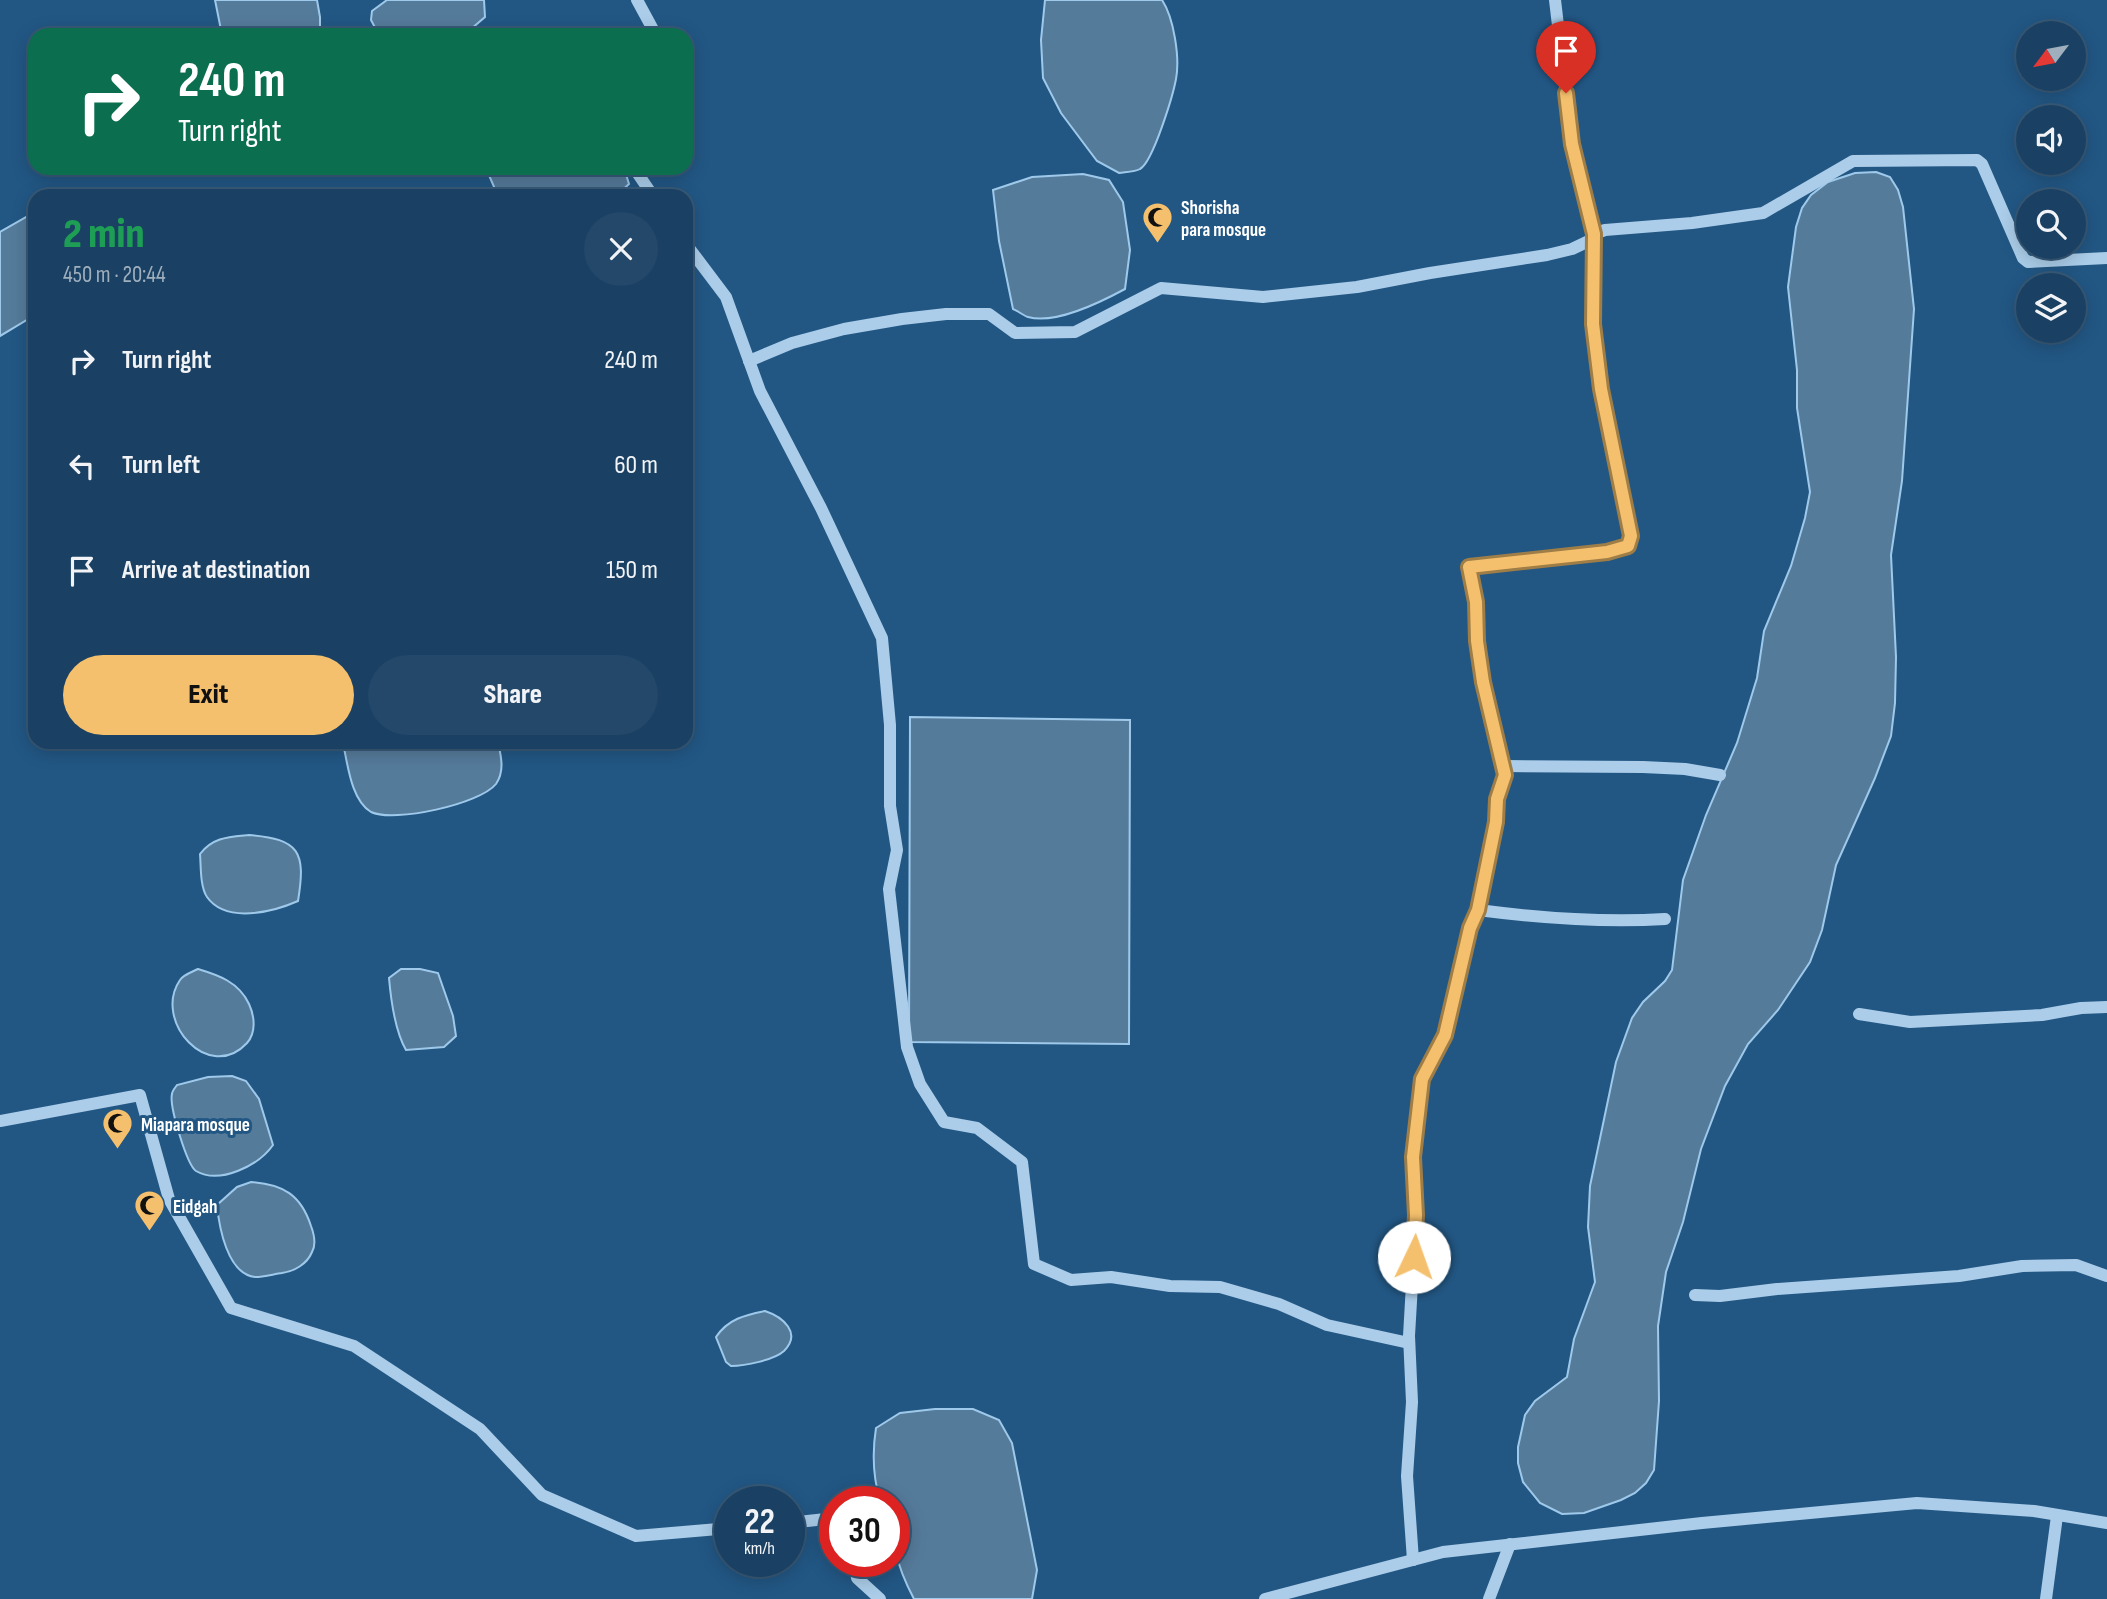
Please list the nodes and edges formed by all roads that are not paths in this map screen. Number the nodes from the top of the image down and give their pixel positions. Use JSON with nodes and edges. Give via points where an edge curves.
{"nodes":[{"id":1,"x":638,"y":0,"type":"edge"},
{"id":2,"x":1555,"y":0,"type":"edge"},
{"id":3,"x":652,"y":28,"type":"edge"},
{"id":4,"x":1594,"y":236,"type":"junction"},
{"id":5,"x":693,"y":253,"type":"edge"},
{"id":6,"x":2107,"y":258,"type":"edge"},
{"id":7,"x":749,"y":361,"type":"junction"},
{"id":8,"x":1503,"y":766,"type":"junction"},
{"id":9,"x":1720,"y":775,"type":"dead end"},
{"id":10,"x":1478,"y":910,"type":"junction"},
{"id":11,"x":1665,"y":919,"type":"dead end"},
{"id":12,"x":2107,"y":1007,"type":"edge"},
{"id":13,"x":1860,"y":1014,"type":"dead end"},
{"id":14,"x":0,"y":1122,"type":"edge"},
{"id":15,"x":2107,"y":1276,"type":"edge"},
{"id":16,"x":1695,"y":1295,"type":"dead end"},
{"id":17,"x":1409,"y":1343,"type":"junction"},
{"id":18,"x":2057,"y":1516,"type":"junction"},
{"id":19,"x":2107,"y":1523,"type":"edge"},
{"id":20,"x":714,"y":1529,"type":"edge"},
{"id":21,"x":1510,"y":1544,"type":"junction"},
{"id":22,"x":1413,"y":1560,"type":"junction"},
{"id":23,"x":857,"y":1577,"type":"edge"},
{"id":24,"x":880,"y":1599,"type":"edge"},
{"id":25,"x":1265,"y":1599,"type":"edge"},
{"id":26,"x":1489,"y":1599,"type":"edge"},
{"id":27,"x":2046,"y":1599,"type":"edge"}],
"edges":[{"from":1,"to":3,"type":"street"},
{"from":2,"to":4,"type":"street","via":[[1572,144]]},
{"from":4,"to":6,"type":"street","via":[[1605,230],[1763,213],[1853,161],[1978,160],[2028,262]]},
{"from":4,"to":7,"type":"street","via":[[1572,249],[1547,255],[1357,287],[1263,298],[1161,288],[1075,332],[1015,333],[989,314],[902,319],[792,343]]},
{"from":4,"to":8,"type":"street","via":[[1593,324],[1601,389],[1631,536],[1628,546],[1607,552],[1469,567],[1483,682]]},
{"from":5,"to":7,"type":"street","via":[[726,297]]},
{"from":7,"to":17,"type":"street","via":[[882,638],[890,724],[890,806],[897,850],[889,889],[907,1047],[920,1084],[944,1122],[977,1128],[1022,1162],[1034,1264],[1071,1280],[1111,1277],[1170,1286],[1220,1287],[1279,1304],[1327,1325]]},
{"from":8,"to":9,"type":"street","via":[[1643,767]]},
{"from":8,"to":10,"type":"street","via":[[1505,775]]},
{"from":10,"to":11,"type":"street","via":[[1630,922]]},
{"from":10,"to":17,"type":"street","via":[[1445,1035],[1422,1079],[1413,1157],[1416,1215]]},
{"from":12,"to":13,"type":"street","via":[[1910,1022]]},
{"from":14,"to":20,"type":"street","via":[[139,1095],[169,1199],[231,1308],[354,1346],[480,1429],[542,1495],[636,1536]]},
{"from":15,"to":16,"type":"street","via":[[2077,1265],[2022,1266],[1959,1276]]},
{"from":17,"to":22,"type":"street","via":[[1412,1402],[1407,1476]]},
{"from":18,"to":19,"type":"street"},
{"from":18,"to":21,"type":"street","via":[[1916,1503]]},
{"from":18,"to":27,"type":"street"},
{"from":21,"to":22,"type":"street"},
{"from":21,"to":26,"type":"street"},
{"from":22,"to":25,"type":"street"},
{"from":23,"to":24,"type":"street"}]}
